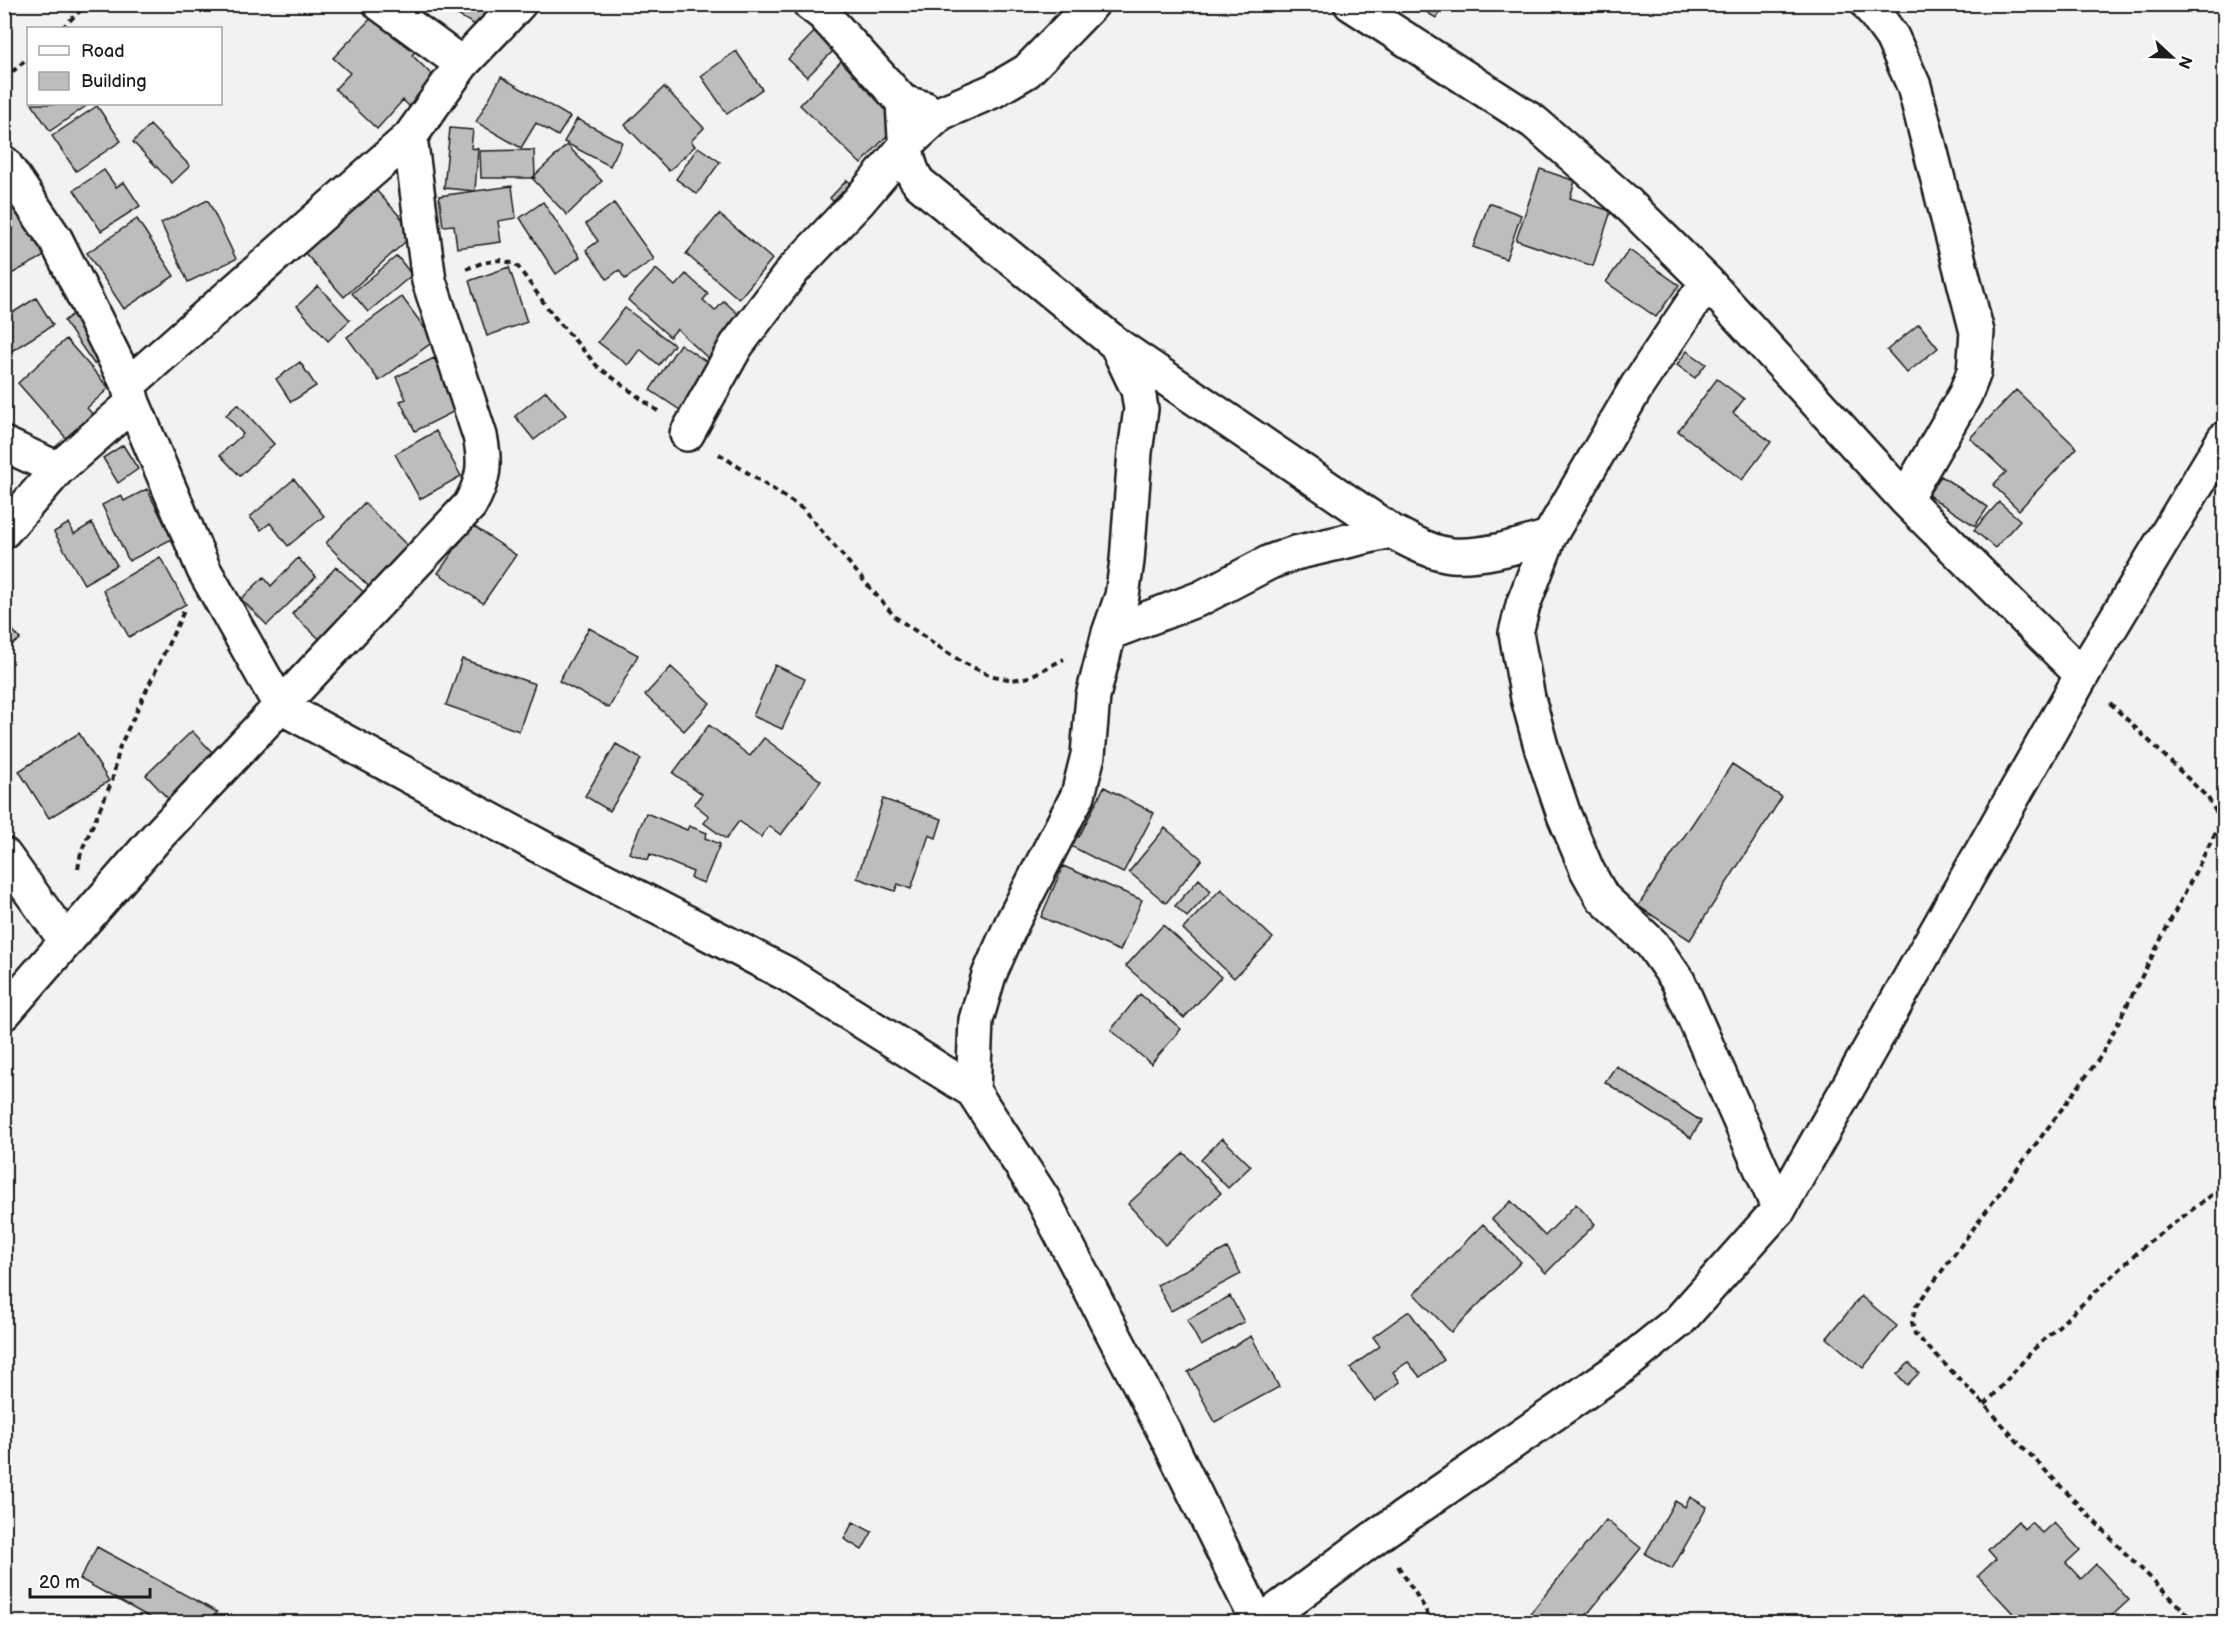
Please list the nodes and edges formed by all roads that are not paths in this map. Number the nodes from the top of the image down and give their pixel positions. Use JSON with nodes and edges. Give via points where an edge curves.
{"nodes":[{"id":1,"x":380,"y":4,"type":"edge"},
{"id":2,"x":519,"y":4,"type":"edge"},
{"id":3,"x":810,"y":4,"type":"edge"},
{"id":4,"x":1092,"y":4,"type":"edge"},
{"id":5,"x":1868,"y":4,"type":"edge"},
{"id":6,"x":1360,"y":7,"type":"edge"},
{"id":7,"x":462,"y":64,"type":"junction"},
{"id":8,"x":903,"y":102,"type":"junction"},
{"id":9,"x":941,"y":113,"type":"junction"},
{"id":10,"x":410,"y":137,"type":"junction"},
{"id":11,"x":907,"y":144,"type":"junction"},
{"id":12,"x":4,"y":163,"type":"edge"},
{"id":13,"x":1707,"y":282,"type":"junction"},
{"id":14,"x":1116,"y":344,"type":"junction"},
{"id":15,"x":130,"y":394,"type":"junction"},
{"id":16,"x":687,"y":434,"type":"road end"},
{"id":17,"x":2224,"y":439,"type":"edge"},
{"id":18,"x":4,"y":444,"type":"edge"},
{"id":19,"x":58,"y":469,"type":"junction"},
{"id":20,"x":1905,"y":499,"type":"junction"},
{"id":21,"x":4,"y":531,"type":"edge"},
{"id":22,"x":1391,"y":531,"type":"junction"},
{"id":23,"x":1549,"y":537,"type":"junction"},
{"id":24,"x":1109,"y":633,"type":"junction"},
{"id":25,"x":2082,"y":675,"type":"junction"},
{"id":26,"x":281,"y":707,"type":"junction"},
{"id":27,"x":4,"y":855,"type":"edge"},
{"id":28,"x":66,"y":941,"type":"junction"},
{"id":29,"x":4,"y":1012,"type":"edge"},
{"id":30,"x":973,"y":1091,"type":"junction"},
{"id":31,"x":1779,"y":1209,"type":"junction"},
{"id":32,"x":1259,"y":1623,"type":"edge"}],
"edges":[{"from":1,"to":7,"type":"street"},
{"from":2,"to":7,"type":"street"},
{"from":3,"to":8,"type":"street"},
{"from":4,"to":9,"type":"street","via":[[1028,71]]},
{"from":5,"to":20,"type":"street","via":[[1892,37],[1914,86],[1977,332],[1974,372],[1965,394]]},
{"from":6,"to":13,"type":"street","via":[[1534,122],[1625,201]]},
{"from":7,"to":10,"type":"street"},
{"from":8,"to":9,"type":"street"},
{"from":8,"to":11,"type":"street"},
{"from":9,"to":11,"type":"street"},
{"from":10,"to":15,"type":"street"},
{"from":10,"to":26,"type":"street","via":[[429,281],[480,436],[484,452],[481,485],[470,504]]},
{"from":11,"to":14,"type":"street","via":[[908,162],[919,183]]},
{"from":11,"to":16,"type":"street","via":[[788,278],[736,346]]},
{"from":12,"to":15,"type":"street","via":[[56,240]]},
{"from":13,"to":20,"type":"street"},
{"from":13,"to":23,"type":"street","via":[[1637,386]]},
{"from":14,"to":22,"type":"street"},
{"from":14,"to":24,"type":"street","via":[[1137,390],[1141,409],[1122,596]]},
{"from":15,"to":19,"type":"street"},
{"from":15,"to":26,"type":"street","via":[[204,570]]},
{"from":17,"to":25,"type":"street"},
{"from":18,"to":19,"type":"street"},
{"from":19,"to":21,"type":"street"},
{"from":20,"to":25,"type":"street"},
{"from":22,"to":23,"type":"street","via":[[1421,547],[1451,555],[1490,553]]},
{"from":22,"to":24,"type":"street","via":[[1270,562],[1201,598]]},
{"from":23,"to":31,"type":"street","via":[[1516,633],[1528,698],[1557,793],[1587,870],[1602,897],[1652,944],[1678,981]]},
{"from":24,"to":30,"type":"street","via":[[1093,696],[1088,755],[1078,795],[989,975],[976,1020]]},
{"from":25,"to":31,"type":"street"},
{"from":26,"to":28,"type":"street","via":[[155,839]]},
{"from":26,"to":30,"type":"street","via":[[787,974]]},
{"from":27,"to":28,"type":"street"},
{"from":28,"to":29,"type":"street"},
{"from":30,"to":32,"type":"street","via":[[1043,1199],[1166,1433]]},
{"from":31,"to":32,"type":"street","via":[[1679,1321],[1623,1366],[1377,1536]]}]}
